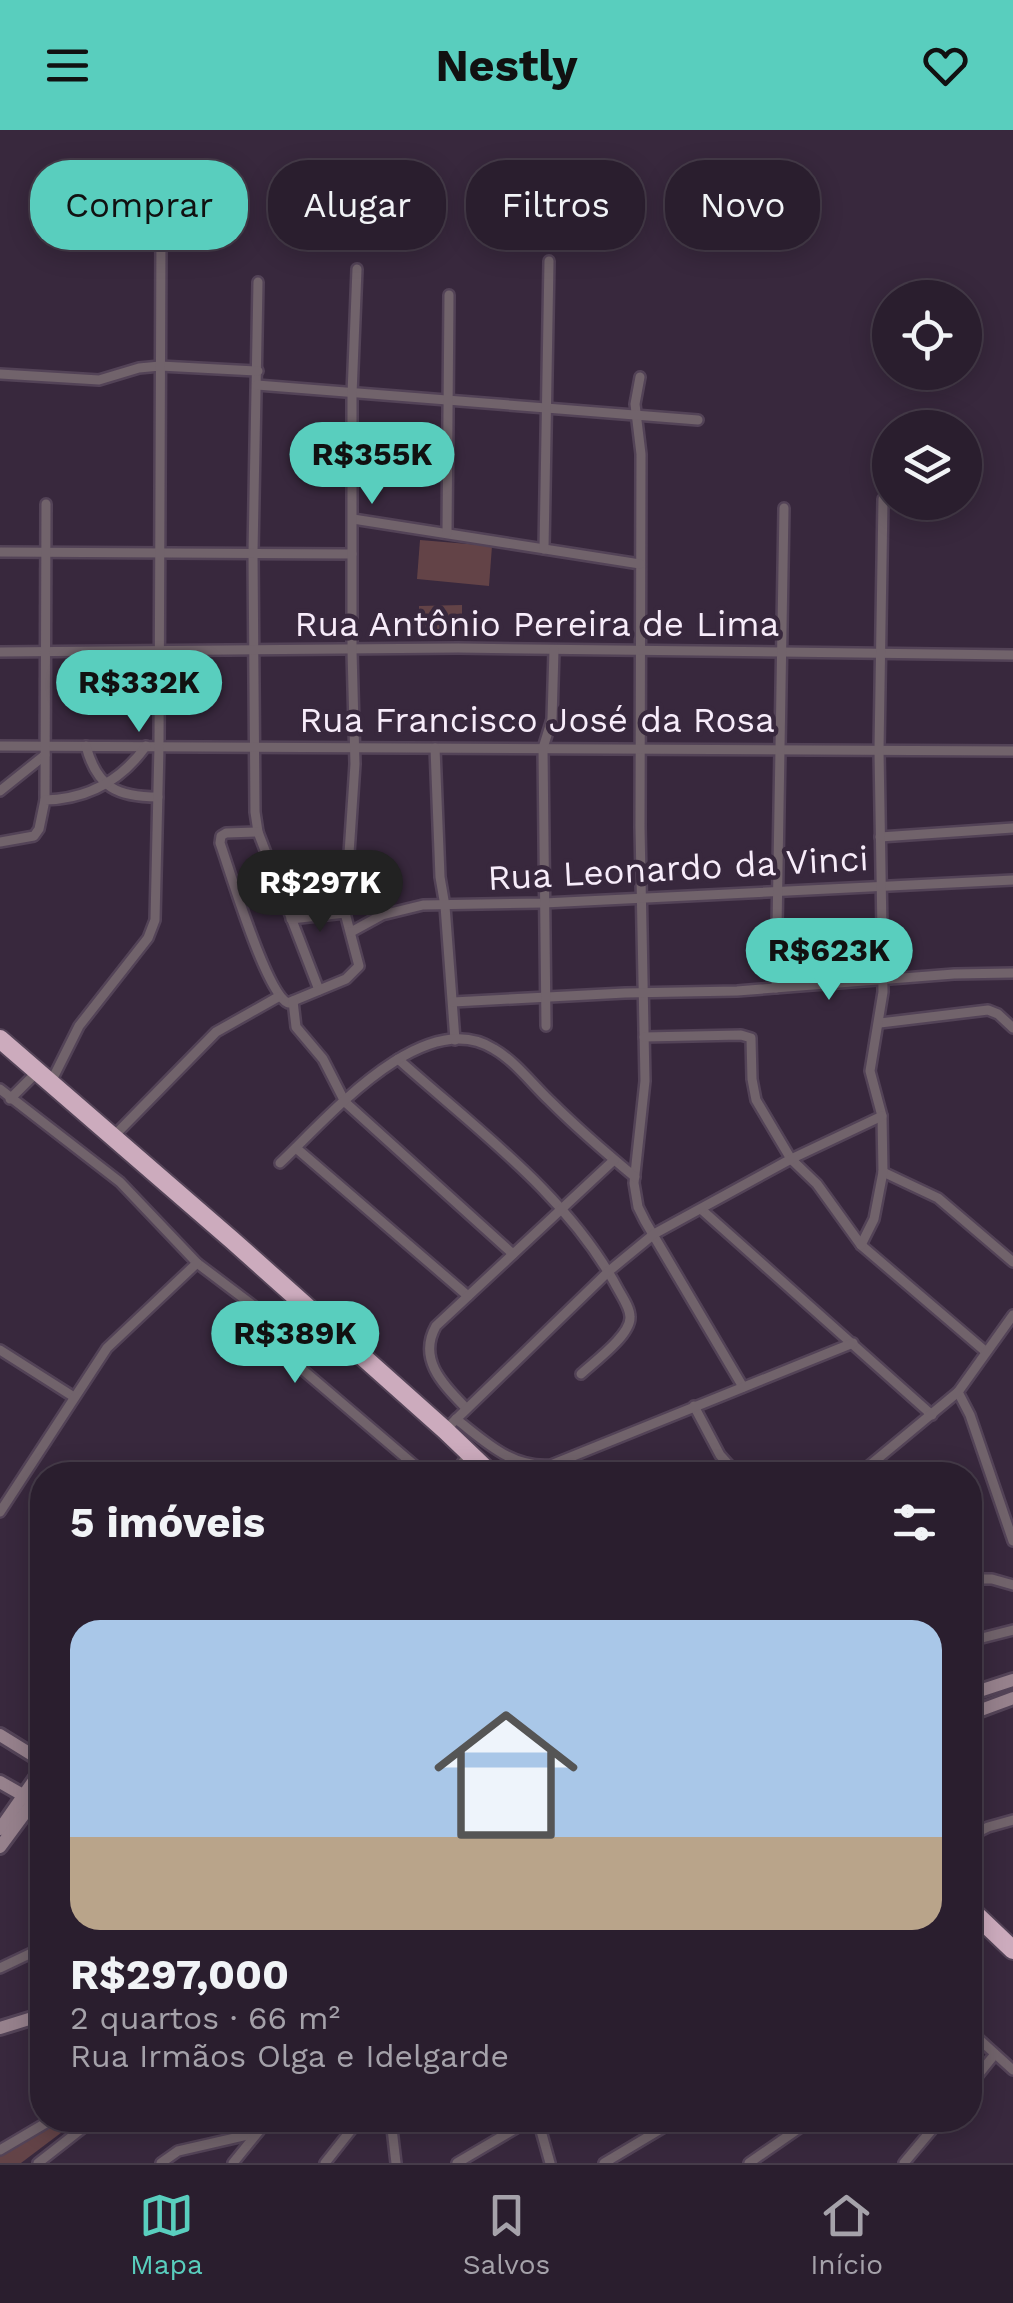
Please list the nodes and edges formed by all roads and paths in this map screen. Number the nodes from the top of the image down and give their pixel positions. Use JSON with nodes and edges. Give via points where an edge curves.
{"nodes":[{"id":1,"x":161,"y":250,"type":"edge"},
{"id":2,"x":550,"y":261,"type":"dead end"},
{"id":3,"x":357,"y":268,"type":"dead end"},
{"id":4,"x":258,"y":282,"type":"dead end"},
{"id":5,"x":449,"y":295,"type":"dead end"},
{"id":6,"x":160,"y":366,"type":"junction"},
{"id":7,"x":258,"y":371,"type":"junction"},
{"id":8,"x":0,"y":374,"type":"edge"},
{"id":9,"x":640,"y":377,"type":"dead end"},
{"id":10,"x":257,"y":384,"type":"junction"},
{"id":11,"x":352,"y":394,"type":"junction"},
{"id":12,"x":450,"y":400,"type":"junction"},
{"id":13,"x":545,"y":405,"type":"junction"},
{"id":14,"x":635,"y":415,"type":"junction"},
{"id":15,"x":698,"y":420,"type":"dead end"},
{"id":16,"x":46,"y":504,"type":"dead end"},
{"id":17,"x":784,"y":508,"type":"dead end"},
{"id":18,"x":353,"y":519,"type":"junction"},
{"id":19,"x":883,"y":520,"type":"edge"},
{"id":20,"x":447,"y":534,"type":"junction"},
{"id":21,"x":544,"y":549,"type":"junction"},
{"id":22,"x":0,"y":552,"type":"edge"},
{"id":23,"x":46,"y":552,"type":"junction"},
{"id":24,"x":160,"y":552,"type":"junction"},
{"id":25,"x":253,"y":552,"type":"junction"},
{"id":26,"x":352,"y":554,"type":"junction"},
{"id":27,"x":640,"y":564,"type":"junction"},
{"id":28,"x":159,"y":649,"type":"junction"},
{"id":29,"x":253,"y":650,"type":"junction"},
{"id":30,"x":352,"y":650,"type":"junction"},
{"id":31,"x":554,"y":650,"type":"junction"},
{"id":32,"x":46,"y":651,"type":"junction"},
{"id":33,"x":6,"y":652,"type":"edge"},
{"id":34,"x":640,"y":652,"type":"junction"},
{"id":35,"x":782,"y":653,"type":"junction"},
{"id":36,"x":882,"y":653,"type":"junction"},
{"id":37,"x":1013,"y":655,"type":"edge"},
{"id":38,"x":0,"y":661,"type":"edge"},
{"id":39,"x":0,"y":746,"type":"edge"},
{"id":40,"x":86,"y":746,"type":"junction"},
{"id":41,"x":146,"y":746,"type":"junction"},
{"id":42,"x":159,"y":746,"type":"junction"},
{"id":43,"x":253,"y":746,"type":"junction"},
{"id":44,"x":354,"y":747,"type":"junction"},
{"id":45,"x":436,"y":748,"type":"junction"},
{"id":46,"x":542,"y":748,"type":"junction"},
{"id":47,"x":640,"y":748,"type":"junction"},
{"id":48,"x":778,"y":749,"type":"junction"},
{"id":49,"x":878,"y":750,"type":"junction"},
{"id":50,"x":1013,"y":750,"type":"edge"},
{"id":51,"x":45,"y":751,"type":"junction"},
{"id":52,"x":106,"y":784,"type":"junction"},
{"id":53,"x":0,"y":791,"type":"edge"},
{"id":54,"x":158,"y":797,"type":"junction"},
{"id":55,"x":45,"y":800,"type":"junction"},
{"id":56,"x":1013,"y":828,"type":"edge"},
{"id":57,"x":258,"y":832,"type":"junction"},
{"id":58,"x":880,"y":837,"type":"junction"},
{"id":59,"x":0,"y":842,"type":"edge"},
{"id":60,"x":1013,"y":880,"type":"edge"},
{"id":61,"x":880,"y":886,"type":"junction"},
{"id":62,"x":776,"y":891,"type":"junction"},
{"id":63,"x":642,"y":898,"type":"junction"},
{"id":64,"x":544,"y":903,"type":"junction"},
{"id":65,"x":445,"y":906,"type":"junction"},
{"id":66,"x":345,"y":913,"type":"junction"},
{"id":67,"x":291,"y":919,"type":"junction"},
{"id":68,"x":351,"y":932,"type":"junction"},
{"id":69,"x":1013,"y":973,"type":"edge"},
{"id":70,"x":882,"y":980,"type":"junction"},
{"id":71,"x":776,"y":988,"type":"junction"},
{"id":72,"x":318,"y":990,"type":"junction"},
{"id":73,"x":644,"y":994,"type":"junction"},
{"id":74,"x":279,"y":998,"type":"junction"},
{"id":75,"x":545,"y":998,"type":"junction"},
{"id":76,"x":293,"y":1001,"type":"junction"},
{"id":77,"x":453,"y":1002,"type":"junction"},
{"id":78,"x":880,"y":1023,"type":"junction"},
{"id":79,"x":546,"y":1026,"type":"dead end"},
{"id":80,"x":1013,"y":1028,"type":"edge"},
{"id":81,"x":644,"y":1038,"type":"junction"},
{"id":82,"x":0,"y":1039,"type":"edge"},
{"id":83,"x":455,"y":1040,"type":"junction"},
{"id":84,"x":398,"y":1059,"type":"junction"},
{"id":85,"x":44,"y":1076,"type":"junction"},
{"id":86,"x":0,"y":1089,"type":"edge"},
{"id":87,"x":10,"y":1099,"type":"junction"},
{"id":88,"x":346,"y":1102,"type":"junction"},
{"id":89,"x":882,"y":1116,"type":"junction"},
{"id":90,"x":112,"y":1138,"type":"junction"},
{"id":91,"x":296,"y":1148,"type":"junction"},
{"id":92,"x":791,"y":1159,"type":"junction"},
{"id":93,"x":614,"y":1160,"type":"junction"},
{"id":94,"x":280,"y":1163,"type":"dead end"},
{"id":95,"x":882,"y":1172,"type":"junction"},
{"id":96,"x":635,"y":1177,"type":"junction"},
{"id":97,"x":562,"y":1207,"type":"junction"},
{"id":98,"x":702,"y":1210,"type":"junction"},
{"id":99,"x":654,"y":1234,"type":"junction"},
{"id":100,"x":861,"y":1245,"type":"junction"},
{"id":101,"x":513,"y":1254,"type":"junction"},
{"id":102,"x":1013,"y":1262,"type":"edge"},
{"id":103,"x":197,"y":1264,"type":"junction"},
{"id":104,"x":608,"y":1271,"type":"junction"},
{"id":105,"x":468,"y":1296,"type":"junction"},
{"id":106,"x":1013,"y":1315,"type":"edge"},
{"id":107,"x":853,"y":1343,"type":"junction"},
{"id":108,"x":0,"y":1350,"type":"edge"},
{"id":109,"x":984,"y":1351,"type":"junction"},
{"id":110,"x":581,"y":1374,"type":"dead end"},
{"id":111,"x":743,"y":1386,"type":"junction"},
{"id":112,"x":958,"y":1392,"type":"junction"},
{"id":113,"x":74,"y":1398,"type":"junction"},
{"id":114,"x":694,"y":1406,"type":"junction"},
{"id":115,"x":466,"y":1408,"type":"junction"},
{"id":116,"x":932,"y":1415,"type":"junction"},
{"id":117,"x":451,"y":1424,"type":"junction"},
{"id":118,"x":469,"y":1453,"type":"junction"},
{"id":119,"x":32,"y":1462,"type":"edge"},
{"id":120,"x":411,"y":1462,"type":"edge"},
{"id":121,"x":463,"y":1462,"type":"edge"},
{"id":122,"x":478,"y":1462,"type":"edge"},
{"id":123,"x":519,"y":1462,"type":"edge"},
{"id":124,"x":562,"y":1462,"type":"edge"},
{"id":125,"x":726,"y":1462,"type":"edge"},
{"id":126,"x":874,"y":1462,"type":"edge"},
{"id":127,"x":30,"y":1466,"type":"edge"},
{"id":128,"x":0,"y":1512,"type":"edge"},
{"id":129,"x":1013,"y":1541,"type":"edge"},
{"id":130,"x":982,"y":1578,"type":"edge"},
{"id":131,"x":1013,"y":1585,"type":"edge"},
{"id":132,"x":1013,"y":1630,"type":"edge"},
{"id":133,"x":982,"y":1638,"type":"edge"},
{"id":134,"x":1013,"y":1680,"type":"edge"},
{"id":135,"x":982,"y":1690,"type":"edge"},
{"id":136,"x":1013,"y":1698,"type":"edge"},
{"id":137,"x":982,"y":1710,"type":"edge"},
{"id":138,"x":0,"y":1735,"type":"edge"},
{"id":139,"x":30,"y":1754,"type":"edge"},
{"id":140,"x":0,"y":1782,"type":"edge"},
{"id":141,"x":30,"y":1795,"type":"edge"},
{"id":142,"x":30,"y":1803,"type":"edge"},
{"id":143,"x":30,"y":1806,"type":"edge"},
{"id":144,"x":1013,"y":1820,"type":"edge"},
{"id":145,"x":0,"y":1830,"type":"edge"},
{"id":146,"x":982,"y":1832,"type":"edge"},
{"id":147,"x":0,"y":1847,"type":"edge"},
{"id":148,"x":982,"y":1920,"type":"edge"},
{"id":149,"x":1013,"y":1950,"type":"edge"},
{"id":150,"x":30,"y":1954,"type":"edge"},
{"id":151,"x":0,"y":1968,"type":"edge"},
{"id":152,"x":30,"y":2019,"type":"edge"},
{"id":153,"x":0,"y":2028,"type":"edge"},
{"id":154,"x":982,"y":2042,"type":"edge"},
{"id":155,"x":996,"y":2054,"type":"junction"},
{"id":156,"x":1013,"y":2070,"type":"edge"},
{"id":157,"x":982,"y":2071,"type":"edge"},
{"id":158,"x":31,"y":2132,"type":"edge"},
{"id":159,"x":78,"y":2132,"type":"edge"},
{"id":160,"x":349,"y":2132,"type":"edge"},
{"id":161,"x":392,"y":2132,"type":"edge"},
{"id":162,"x":513,"y":2132,"type":"edge"},
{"id":163,"x":538,"y":2132,"type":"edge"},
{"id":164,"x":656,"y":2132,"type":"edge"},
{"id":165,"x":794,"y":2132,"type":"edge"},
{"id":166,"x":930,"y":2132,"type":"edge"},
{"id":167,"x":257,"y":2133,"type":"joint"},
{"id":168,"x":0,"y":2150,"type":"edge"},
{"id":169,"x":38,"y":2163,"type":"edge"},
{"id":170,"x":162,"y":2163,"type":"edge"},
{"id":171,"x":233,"y":2163,"type":"edge"},
{"id":172,"x":325,"y":2163,"type":"edge"},
{"id":173,"x":396,"y":2163,"type":"edge"},
{"id":174,"x":457,"y":2163,"type":"edge"},
{"id":175,"x":550,"y":2163,"type":"edge"},
{"id":176,"x":606,"y":2163,"type":"edge"},
{"id":177,"x":749,"y":2163,"type":"edge"},
{"id":178,"x":904,"y":2163,"type":"edge"}],
"edges":[{"from":1,"to":6,"type":"street"},
{"from":2,"to":13,"type":"street"},
{"from":3,"to":11,"type":"street"},
{"from":4,"to":7,"type":"street"},
{"from":5,"to":12,"type":"street"},
{"from":6,"to":7,"type":"street"},
{"from":6,"to":8,"type":"street","via":[[100,380]]},
{"from":6,"to":24,"type":"street"},
{"from":7,"to":10,"type":"street"},
{"from":9,"to":14,"type":"street"},
{"from":10,"to":11,"type":"street"},
{"from":10,"to":25,"type":"street"},
{"from":11,"to":12,"type":"street"},
{"from":11,"to":18,"type":"street"},
{"from":12,"to":13,"type":"street"},
{"from":12,"to":20,"type":"street"},
{"from":13,"to":14,"type":"street"},
{"from":13,"to":21,"type":"street"},
{"from":14,"to":15,"type":"street"},
{"from":14,"to":27,"type":"street"},
{"from":16,"to":23,"type":"street"},
{"from":17,"to":35,"type":"street"},
{"from":18,"to":20,"type":"street"},
{"from":18,"to":26,"type":"street"},
{"from":19,"to":36,"type":"street"},
{"from":20,"to":21,"type":"street"},
{"from":21,"to":27,"type":"street"},
{"from":22,"to":23,"type":"street"},
{"from":23,"to":24,"type":"street"},
{"from":23,"to":32,"type":"street"},
{"from":24,"to":25,"type":"street"},
{"from":24,"to":28,"type":"street"},
{"from":25,"to":26,"type":"street"},
{"from":25,"to":29,"type":"street"},
{"from":26,"to":30,"type":"street"},
{"from":27,"to":34,"type":"street"},
{"from":28,"to":29,"type":"street","name":"Rua Antônio Pereira de Lima"},
{"from":28,"to":32,"type":"street","name":"Rua Antônio Pereira de Lima"},
{"from":28,"to":42,"type":"street"},
{"from":29,"to":30,"type":"street","name":"Rua Antônio Pereira de Lima"},
{"from":29,"to":43,"type":"street"},
{"from":30,"to":31,"type":"street","name":"Rua Antônio Pereira de Lima"},
{"from":30,"to":44,"type":"street"},
{"from":31,"to":34,"type":"street","name":"Rua Antônio Pereira de Lima"},
{"from":31,"to":46,"type":"street","via":[[552,719]]},
{"from":32,"to":33,"type":"street","name":"Rua Antônio Pereira de Lima"},
{"from":32,"to":51,"type":"street"},
{"from":33,"to":38,"type":"street"},
{"from":34,"to":35,"type":"street","name":"Rua Antônio Pereira de Lima"},
{"from":34,"to":47,"type":"street"},
{"from":35,"to":36,"type":"street","name":"Rua Antônio Pereira de Lima"},
{"from":35,"to":48,"type":"street"},
{"from":36,"to":37,"type":"street","name":"Rua Antônio Pereira de Lima"},
{"from":36,"to":49,"type":"street"},
{"from":39,"to":51,"type":"street","name":"Rua Francisco José da Rosa"},
{"from":40,"to":41,"type":"street","name":"Rua Francisco José da Rosa"},
{"from":40,"to":51,"type":"street","name":"Rua Francisco José da Rosa"},
{"from":40,"to":52,"type":"street"},
{"from":41,"to":42,"type":"street","name":"Rua Francisco José da Rosa"},
{"from":41,"to":52,"type":"street"},
{"from":42,"to":43,"type":"street","name":"Rua Francisco José da Rosa"},
{"from":42,"to":54,"type":"street"},
{"from":43,"to":44,"type":"street","name":"Rua Francisco José da Rosa"},
{"from":43,"to":57,"type":"street"},
{"from":44,"to":45,"type":"street","name":"Rua Francisco José da Rosa"},
{"from":44,"to":66,"type":"street"},
{"from":45,"to":46,"type":"street","name":"Rua Francisco José da Rosa"},
{"from":45,"to":65,"type":"street"},
{"from":46,"to":47,"type":"street","name":"Rua Francisco José da Rosa"},
{"from":46,"to":64,"type":"street"},
{"from":47,"to":48,"type":"street","name":"Rua Francisco José da Rosa"},
{"from":47,"to":63,"type":"street"},
{"from":48,"to":49,"type":"street","name":"Rua Francisco José da Rosa"},
{"from":48,"to":62,"type":"street"},
{"from":49,"to":50,"type":"street","name":"Rua Francisco José da Rosa"},
{"from":49,"to":58,"type":"street"},
{"from":51,"to":53,"type":"street"},
{"from":51,"to":55,"type":"street"},
{"from":52,"to":54,"type":"street","via":[[125,796]]},
{"from":52,"to":55,"type":"street"},
{"from":54,"to":85,"type":"street","via":[[151,931]]},
{"from":55,"to":59,"type":"street","via":[[36,834]]},
{"from":56,"to":58,"type":"street"},
{"from":57,"to":67,"type":"street"},
{"from":57,"to":74,"type":"street","via":[[226,833],[220,842]]},
{"from":58,"to":61,"type":"street"},
{"from":60,"to":61,"type":"street","name":"Rua Leonardo da Vinci"},
{"from":61,"to":62,"type":"street","name":"Rua Leonardo da Vinci"},
{"from":61,"to":70,"type":"street"},
{"from":62,"to":63,"type":"street","name":"Rua Leonardo da Vinci"},
{"from":62,"to":71,"type":"street"},
{"from":63,"to":64,"type":"street","name":"Rua Leonardo da Vinci"},
{"from":63,"to":73,"type":"street"},
{"from":64,"to":65,"type":"street","name":"Rua Leonardo da Vinci"},
{"from":64,"to":75,"type":"street"},
{"from":65,"to":68,"type":"street","name":"Rua Leonardo da Vinci","via":[[406,907]]},
{"from":65,"to":77,"type":"street"},
{"from":66,"to":67,"type":"street"},
{"from":66,"to":68,"type":"street"},
{"from":67,"to":72,"type":"street"},
{"from":68,"to":72,"type":"street","via":[[356,971]]},
{"from":69,"to":70,"type":"street"},
{"from":70,"to":71,"type":"street"},
{"from":70,"to":78,"type":"street"},
{"from":71,"to":73,"type":"street"},
{"from":72,"to":76,"type":"street"},
{"from":73,"to":75,"type":"street"},
{"from":73,"to":81,"type":"street"},
{"from":74,"to":76,"type":"street"},
{"from":74,"to":90,"type":"street","via":[[216,1032]]},
{"from":75,"to":77,"type":"street"},
{"from":75,"to":79,"type":"street"},
{"from":76,"to":88,"type":"street","via":[[296,1026]]},
{"from":77,"to":83,"type":"street"},
{"from":78,"to":80,"type":"street","via":[[988,1010]]},
{"from":78,"to":89,"type":"street","via":[[870,1071]]},
{"from":81,"to":92,"type":"street","via":[[751,1038],[756,1100]]},
{"from":81,"to":96,"type":"street"},
{"from":82,"to":85,"type":"highway"},
{"from":83,"to":84,"type":"street","via":[[417,1047]]},
{"from":83,"to":93,"type":"street","via":[[494,1048]]},
{"from":84,"to":88,"type":"street"},
{"from":84,"to":97,"type":"street"},
{"from":85,"to":87,"type":"street"},
{"from":85,"to":90,"type":"highway"},
{"from":86,"to":87,"type":"street"},
{"from":87,"to":103,"type":"street","via":[[120,1182]]},
{"from":88,"to":91,"type":"street"},
{"from":88,"to":101,"type":"street"},
{"from":89,"to":92,"type":"street"},
{"from":89,"to":95,"type":"street"},
{"from":90,"to":117,"type":"highway"},
{"from":91,"to":94,"type":"street"},
{"from":91,"to":105,"type":"street"},
{"from":92,"to":98,"type":"street"},
{"from":92,"to":100,"type":"street"},
{"from":93,"to":96,"type":"street"},
{"from":93,"to":97,"type":"street"},
{"from":95,"to":100,"type":"street","via":[[874,1220]]},
{"from":95,"to":102,"type":"street","via":[[938,1198]]},
{"from":96,"to":99,"type":"street","via":[[638,1207]]},
{"from":97,"to":101,"type":"street"},
{"from":97,"to":104,"type":"street"},
{"from":98,"to":99,"type":"street"},
{"from":98,"to":107,"type":"street"},
{"from":99,"to":104,"type":"street"},
{"from":99,"to":111,"type":"street"},
{"from":100,"to":109,"type":"street"},
{"from":101,"to":105,"type":"street"},
{"from":103,"to":113,"type":"street","via":[[118,1336]]},
{"from":103,"to":120,"type":"street","via":[[255,1307],[269,1341]]},
{"from":104,"to":110,"type":"street","via":[[629,1324]]},
{"from":104,"to":115,"type":"street"},
{"from":105,"to":115,"type":"street","via":[[436,1326],[429,1352],[433,1371]]},
{"from":106,"to":109,"type":"street"},
{"from":107,"to":111,"type":"street"},
{"from":107,"to":116,"type":"street"},
{"from":108,"to":113,"type":"street"},
{"from":109,"to":112,"type":"street"},
{"from":111,"to":114,"type":"street"},
{"from":112,"to":116,"type":"street"},
{"from":112,"to":129,"type":"street"},
{"from":113,"to":119,"type":"street"},
{"from":114,"to":124,"type":"street"},
{"from":114,"to":125,"type":"street"},
{"from":115,"to":117,"type":"street"},
{"from":116,"to":126,"type":"street"},
{"from":117,"to":118,"type":"highway"},
{"from":117,"to":123,"type":"street"},
{"from":118,"to":121,"type":"street"},
{"from":118,"to":122,"type":"highway"},
{"from":127,"to":128,"type":"street"},
{"from":130,"to":131,"type":"street"},
{"from":132,"to":133,"type":"street"},
{"from":134,"to":135,"type":"main road"},
{"from":136,"to":137,"type":"main road"},
{"from":138,"to":139,"type":"main road"},
{"from":140,"to":141,"type":"main road"},
{"from":142,"to":145,"type":"main road"},
{"from":143,"to":147,"type":"main road"},
{"from":144,"to":146,"type":"street"},
{"from":148,"to":149,"type":"highway"},
{"from":150,"to":151,"type":"street"},
{"from":152,"to":153,"type":"main road"},
{"from":154,"to":155,"type":"street"},
{"from":155,"to":156,"type":"street"},
{"from":155,"to":157,"type":"street"},
{"from":158,"to":168,"type":"street"},
{"from":159,"to":169,"type":"street"},
{"from":160,"to":172,"type":"street"},
{"from":161,"to":173,"type":"street"},
{"from":162,"to":174,"type":"street"},
{"from":163,"to":175,"type":"street"},
{"from":164,"to":176,"type":"street"},
{"from":165,"to":177,"type":"street"},
{"from":166,"to":178,"type":"street"},
{"from":167,"to":170,"type":"street","via":[[178,2151]]},
{"from":167,"to":171,"type":"street"}]}
